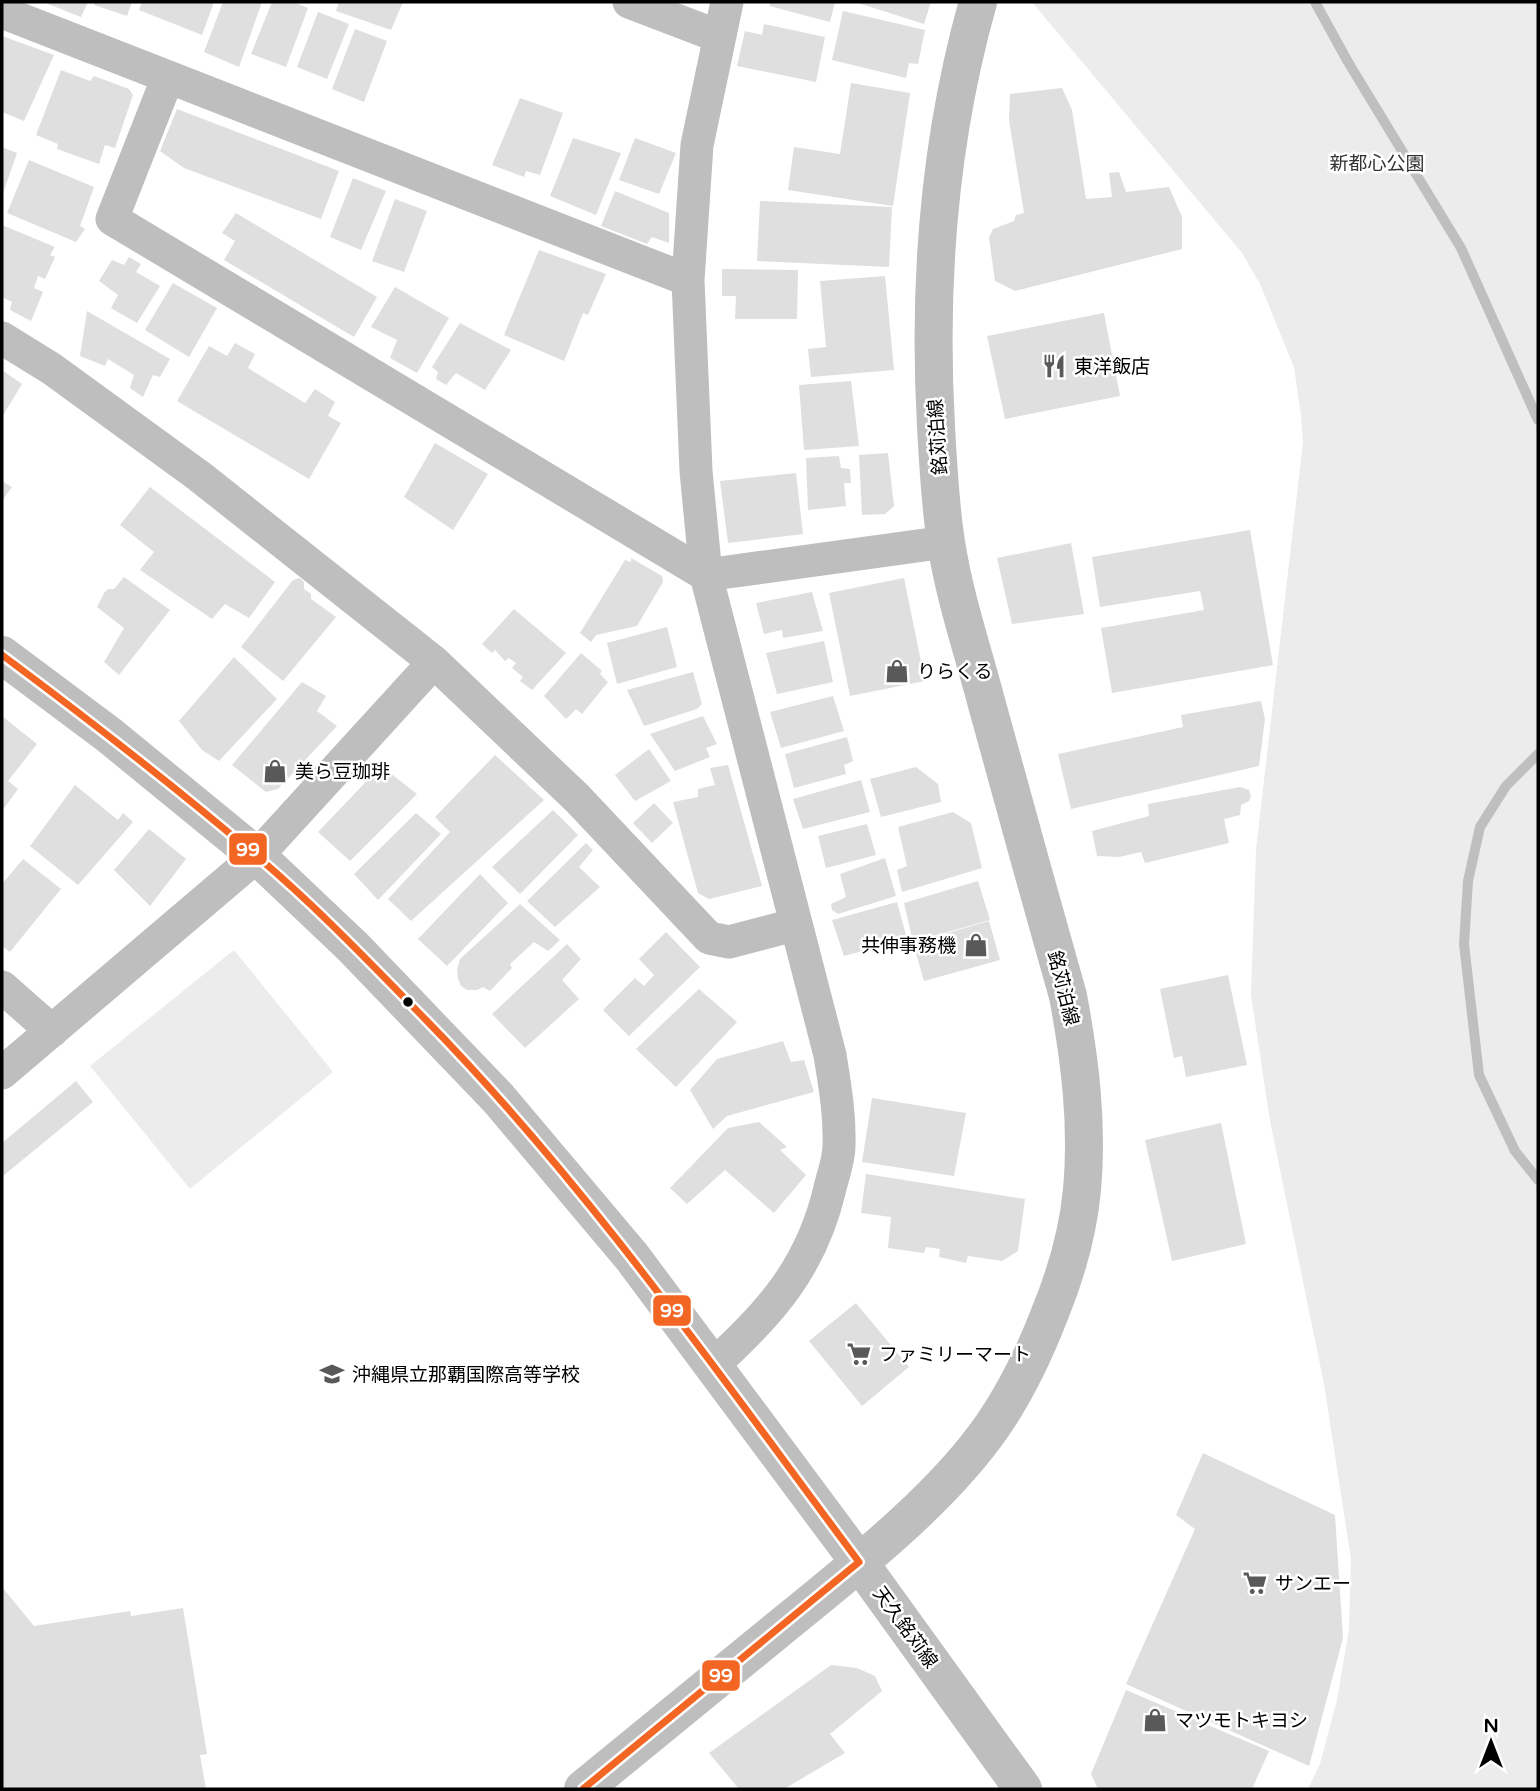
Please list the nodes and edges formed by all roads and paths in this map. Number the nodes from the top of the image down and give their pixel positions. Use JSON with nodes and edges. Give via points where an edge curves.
{"nodes":[{"id":1,"x":629,"y":2,"type":"edge"},
{"id":2,"x":727,"y":2,"type":"edge"},
{"id":3,"x":978,"y":2,"type":"edge"},
{"id":4,"x":2,"y":12,"type":"edge"},
{"id":5,"x":718,"y":36,"type":"junction"},
{"id":6,"x":168,"y":77,"type":"junction"},
{"id":7,"x":688,"y":280,"type":"junction"},
{"id":8,"x":2,"y":338,"type":"edge"},
{"id":9,"x":946,"y":542,"type":"junction"},
{"id":10,"x":706,"y":575,"type":"junction"},
{"id":11,"x":2,"y":655,"type":"edge"},
{"id":12,"x":434,"y":662,"type":"junction"},
{"id":13,"x":257,"y":856,"type":"junction"},
{"id":14,"x":794,"y":925,"type":"junction"},
{"id":15,"x":2,"y":986,"type":"edge"},
{"id":16,"x":52,"y":1031,"type":"junction"},
{"id":17,"x":2,"y":1073,"type":"edge"},
{"id":18,"x":713,"y":1365,"type":"junction"},
{"id":19,"x":859,"y":1562,"type":"junction"},
{"id":20,"x":583,"y":1789,"type":"edge"},
{"id":21,"x":1023,"y":1789,"type":"edge"}],
"edges":[{"from":1,"to":5,"type":"street"},
{"from":2,"to":5,"type":"street"},
{"from":3,"to":9,"type":"street","name":"銘苅泊線","via":[[956,87],[936,244],[933,374]]},
{"from":4,"to":6,"type":"street"},
{"from":5,"to":7,"type":"street","via":[[697,145]]},
{"from":6,"to":7,"type":"street"},
{"from":6,"to":10,"type":"street","via":[[112,219]]},
{"from":7,"to":10,"type":"street","via":[[696,471]]},
{"from":8,"to":12,"type":"street","via":[[198,476]]},
{"from":9,"to":10,"type":"street"},
{"from":9,"to":19,"type":"street","name":"銘苅泊線","via":[[1068,996],[1082,1086],[1082,1191],[1059,1291],[1019,1383],[963,1462]]},
{"from":10,"to":14,"type":"street"},
{"from":11,"to":13,"type":"street","name":"天久銘苅線"},
{"from":12,"to":13,"type":"street"},
{"from":12,"to":14,"type":"street","via":[[577,799],[709,938],[729,942]]},
{"from":13,"to":16,"type":"street"},
{"from":13,"to":18,"type":"street","name":"天久銘苅線","via":[[354,947],[498,1098],[632,1257]]},
{"from":14,"to":18,"type":"street","via":[[830,1055],[838,1100],[839,1149],[825,1209],[807,1257],[778,1299]]},
{"from":15,"to":16,"type":"street"},
{"from":16,"to":17,"type":"street"},
{"from":18,"to":19,"type":"street","name":"天久銘苅線"},
{"from":19,"to":20,"type":"street","name":"銘苅泊線"},
{"from":19,"to":21,"type":"street","name":"天久銘苅線"}]}
